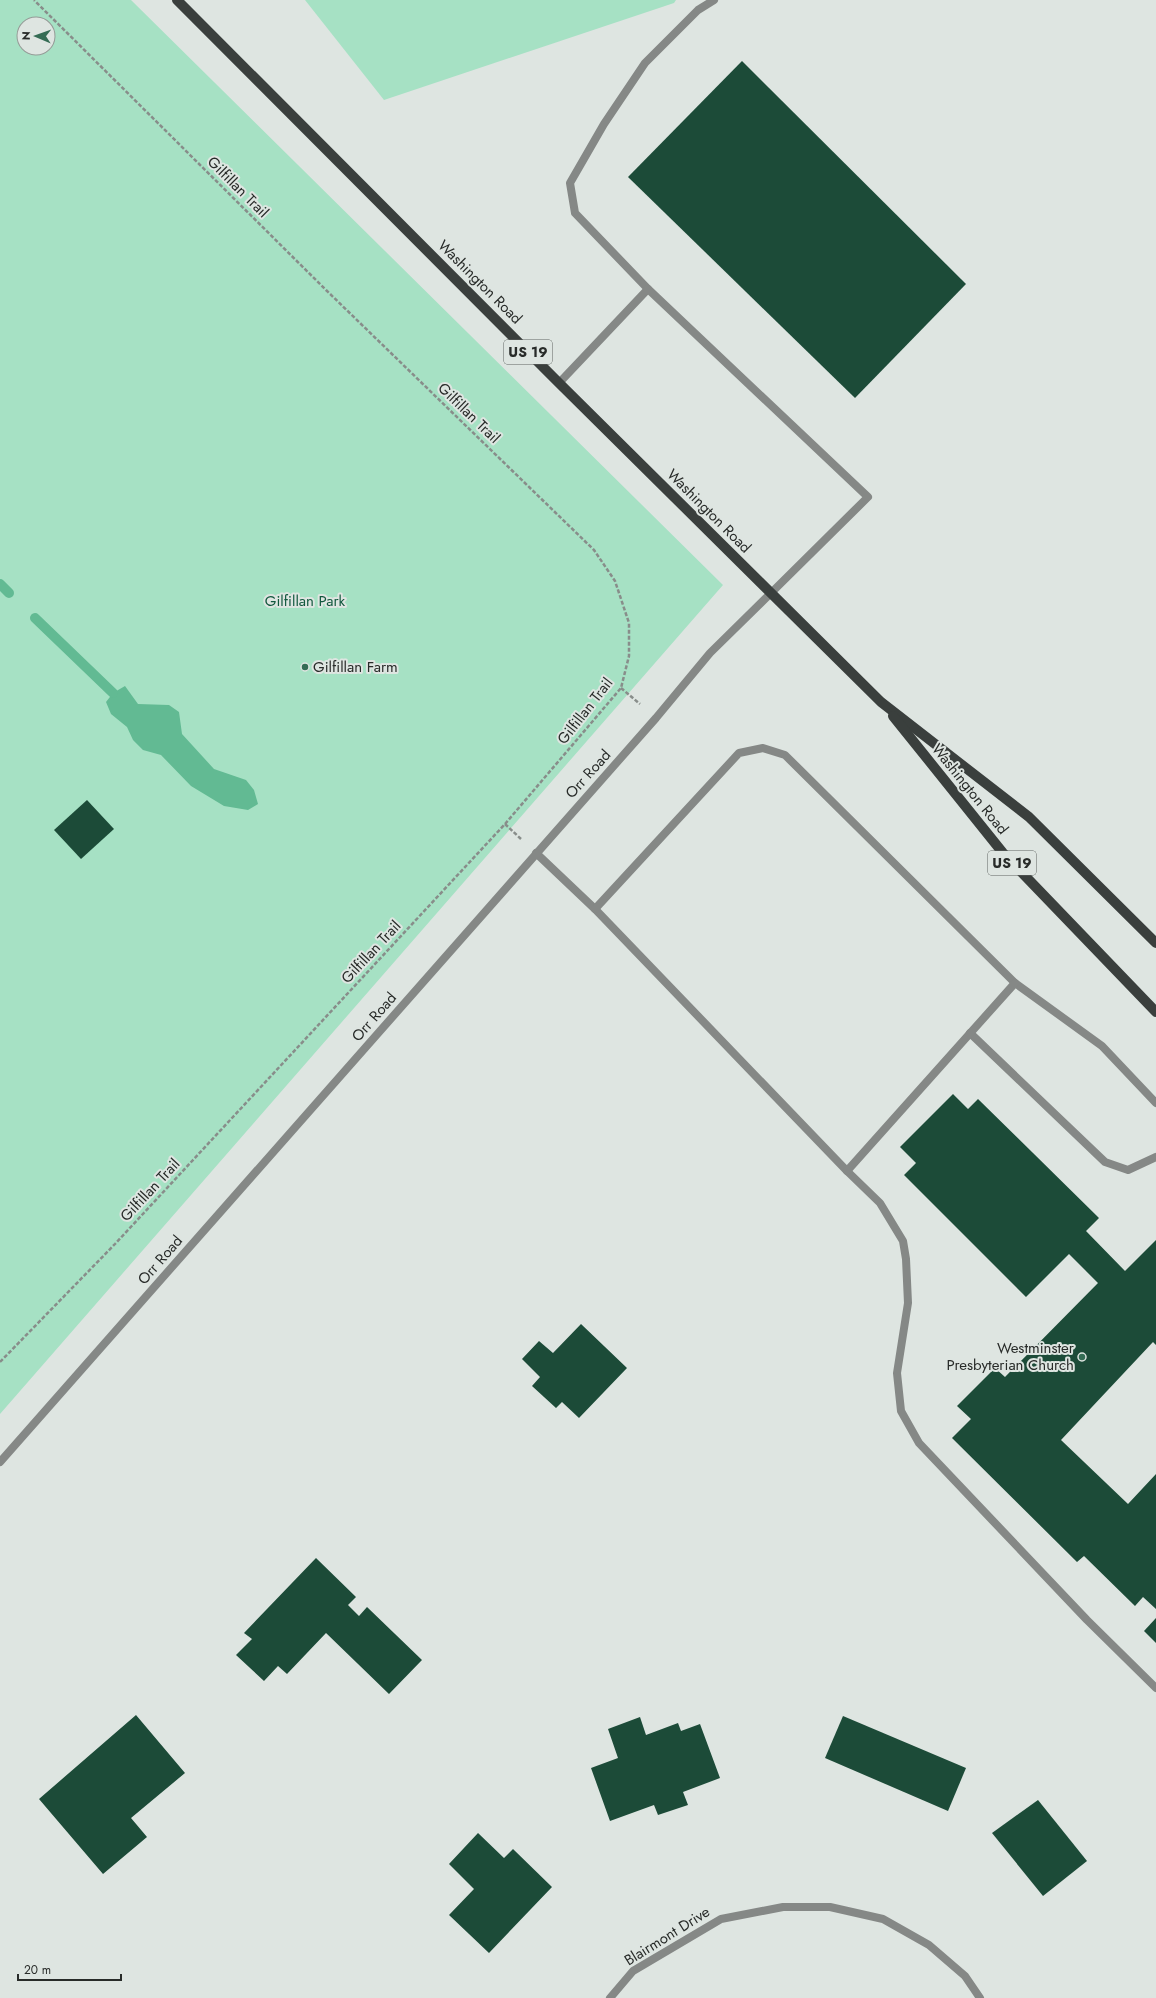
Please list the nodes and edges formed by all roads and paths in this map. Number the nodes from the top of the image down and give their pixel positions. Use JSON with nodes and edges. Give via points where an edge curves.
{"nodes":[{"id":1,"x":34,"y":0,"type":"edge"},
{"id":2,"x":177,"y":0,"type":"edge"},
{"id":3,"x":714,"y":0,"type":"edge"},
{"id":4,"x":648,"y":289,"type":"junction"},
{"id":5,"x":559,"y":383,"type":"junction"},
{"id":6,"x":771,"y":593,"type":"junction"},
{"id":7,"x":881,"y":702,"type":"junction"},
{"id":8,"x":536,"y":853,"type":"junction"},
{"id":9,"x":595,"y":909,"type":"junction"},
{"id":10,"x":1156,"y":943,"type":"edge"},
{"id":11,"x":1015,"y":983,"type":"junction"},
{"id":12,"x":1156,"y":1012,"type":"edge"},
{"id":13,"x":970,"y":1033,"type":"junction"},
{"id":14,"x":1156,"y":1103,"type":"edge"},
{"id":15,"x":1156,"y":1157,"type":"edge"},
{"id":16,"x":847,"y":1171,"type":"junction"},
{"id":17,"x":0,"y":1362,"type":"edge"},
{"id":18,"x":0,"y":1462,"type":"edge"},
{"id":19,"x":1156,"y":1688,"type":"edge"},
{"id":20,"x":610,"y":1998,"type":"edge"},
{"id":21,"x":980,"y":1998,"type":"edge"}],
"edges":[{"from":1,"to":17,"type":"path","name":"Gilfillan Trail","via":[[326,290],[594,550],[615,581],[629,623],[628,656],[621,688],[505,824],[120,1238]]},
{"from":2,"to":5,"type":"main road","name":"Washington Road","number":"US 19"},
{"from":3,"to":4,"type":"street","via":[[698,10],[645,63],[604,124],[570,183],[575,213]]},
{"from":4,"to":5,"type":"street"},
{"from":4,"to":6,"type":"street","name":"Orr Road","via":[[868,497]]},
{"from":5,"to":6,"type":"main road","name":"Washington Road","number":"US 19"},
{"from":6,"to":7,"type":"main road","name":"Washington Road","number":"US 19"},
{"from":6,"to":8,"type":"street","name":"Orr Road","via":[[710,654]]},
{"from":7,"to":10,"type":"main road","name":"Washington Road","number":"US 19","via":[[1029,817]]},
{"from":7,"to":12,"type":"main road","name":"Washington Road","number":"US 19","via":[[1003,853]]},
{"from":8,"to":9,"type":"street"},
{"from":8,"to":18,"type":"street","name":"Orr Road"},
{"from":9,"to":11,"type":"street","via":[[739,753],[762,748],[785,755]]},
{"from":9,"to":16,"type":"street"},
{"from":11,"to":13,"type":"street"},
{"from":11,"to":14,"type":"street","via":[[1102,1046]]},
{"from":13,"to":15,"type":"street","via":[[1105,1162],[1128,1170]]},
{"from":13,"to":16,"type":"street"},
{"from":16,"to":19,"type":"street","via":[[880,1203],[903,1241],[908,1303],[897,1373],[901,1411],[919,1443],[1087,1620]]},
{"from":20,"to":21,"type":"street","name":"Blairmont Drive","via":[[633,1971],[721,1919],[783,1907],[830,1907],[883,1919],[929,1945],[965,1976]]}]}
